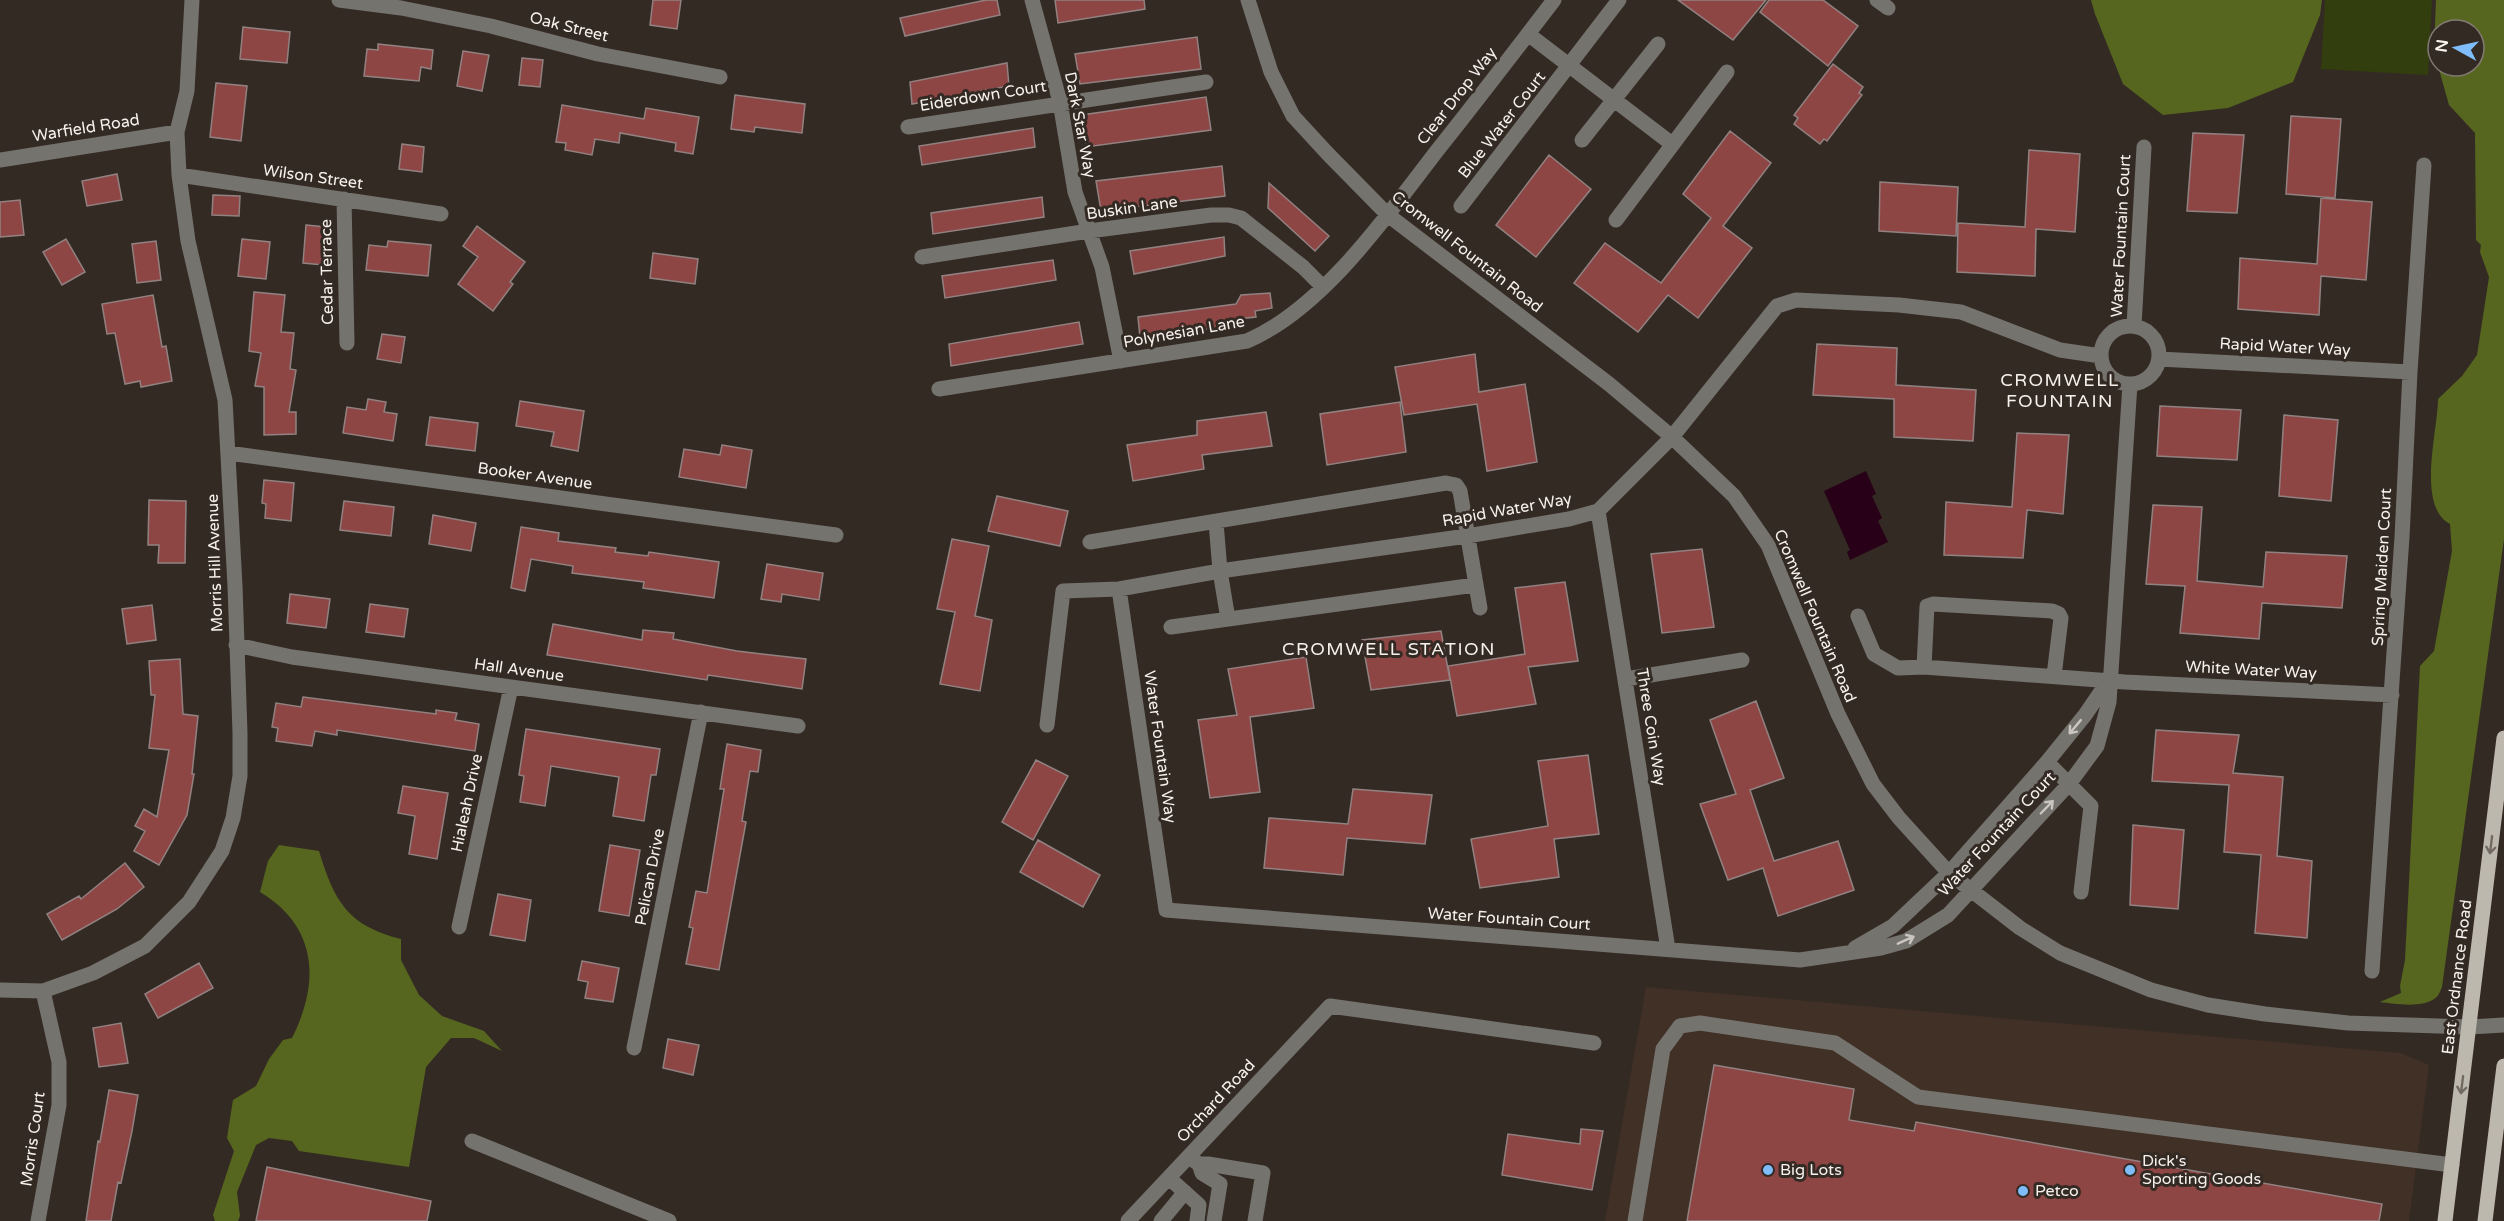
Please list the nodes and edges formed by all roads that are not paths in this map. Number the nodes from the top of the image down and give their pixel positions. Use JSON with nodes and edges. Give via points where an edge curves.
{"nodes":[{"id":1,"x":192,"y":0,"type":"edge"},
{"id":2,"x":339,"y":0,"type":"edge"},
{"id":3,"x":1032,"y":0,"type":"edge"},
{"id":4,"x":1248,"y":0,"type":"edge"},
{"id":5,"x":1554,"y":0,"type":"edge"},
{"id":6,"x":1619,"y":0,"type":"edge"},
{"id":7,"x":1528,"y":34,"type":"junction"},
{"id":8,"x":1658,"y":44,"type":"dead end"},
{"id":9,"x":1570,"y":65,"type":"junction"},
{"id":10,"x":1727,"y":72,"type":"dead end"},
{"id":11,"x":720,"y":77,"type":"dead end"},
{"id":12,"x":1206,"y":82,"type":"dead end"},
{"id":13,"x":1613,"y":100,"type":"junction"},
{"id":14,"x":1060,"y":102,"type":"junction"},
{"id":15,"x":908,"y":127,"type":"dead end"},
{"id":16,"x":177,"y":132,"type":"junction"},
{"id":17,"x":1582,"y":140,"type":"dead end"},
{"id":18,"x":1672,"y":144,"type":"junction"},
{"id":19,"x":2144,"y":147,"type":"dead end"},
{"id":20,"x":0,"y":160,"type":"edge"},
{"id":21,"x":2424,"y":165,"type":"dead end"},
{"id":22,"x":179,"y":175,"type":"junction"},
{"id":23,"x":344,"y":200,"type":"junction"},
{"id":24,"x":1461,"y":206,"type":"dead end"},
{"id":25,"x":441,"y":214,"type":"dead end"},
{"id":26,"x":1388,"y":215,"type":"junction"},
{"id":27,"x":1616,"y":220,"type":"dead end"},
{"id":28,"x":1089,"y":231,"type":"junction"},
{"id":29,"x":922,"y":257,"type":"dead end"},
{"id":30,"x":1323,"y":287,"type":"junction"},
{"id":31,"x":2134,"y":326,"type":"junction"},
{"id":32,"x":347,"y":343,"type":"dead end"},
{"id":33,"x":2101,"y":356,"type":"junction"},
{"id":34,"x":2159,"y":359,"type":"junction"},
{"id":35,"x":1121,"y":361,"type":"junction"},
{"id":36,"x":2410,"y":372,"type":"junction"},
{"id":37,"x":2130,"y":384,"type":"junction"},
{"id":38,"x":939,"y":389,"type":"dead end"},
{"id":39,"x":1672,"y":437,"type":"junction"},
{"id":40,"x":228,"y":453,"type":"junction"},
{"id":41,"x":1598,"y":511,"type":"junction"},
{"id":42,"x":1216,"y":522,"type":"junction"},
{"id":43,"x":836,"y":535,"type":"dead end"},
{"id":44,"x":1467,"y":536,"type":"junction"},
{"id":45,"x":1090,"y":542,"type":"dead end"},
{"id":46,"x":1220,"y":571,"type":"junction"},
{"id":47,"x":1475,"y":585,"type":"junction"},
{"id":48,"x":1119,"y":589,"type":"junction"},
{"id":49,"x":1480,"y":608,"type":"dead end"},
{"id":50,"x":1858,"y":616,"type":"dead end"},
{"id":51,"x":1228,"y":619,"type":"junction"},
{"id":52,"x":1171,"y":627,"type":"dead end"},
{"id":53,"x":236,"y":645,"type":"junction"},
{"id":54,"x":1742,"y":660,"type":"dead end"},
{"id":55,"x":1924,"y":667,"type":"junction"},
{"id":56,"x":2054,"y":676,"type":"junction"},
{"id":57,"x":1626,"y":679,"type":"junction"},
{"id":58,"x":2109,"y":680,"type":"junction"},
{"id":59,"x":511,"y":687,"type":"junction"},
{"id":60,"x":2392,"y":696,"type":"junction"},
{"id":61,"x":701,"y":712,"type":"junction"},
{"id":62,"x":1047,"y":725,"type":"dead end"},
{"id":63,"x":798,"y":726,"type":"dead end"},
{"id":64,"x":2504,"y":738,"type":"edge"},
{"id":65,"x":2047,"y":762,"type":"junction"},
{"id":66,"x":2069,"y":784,"type":"junction"},
{"id":67,"x":1949,"y":873,"type":"junction"},
{"id":68,"x":1971,"y":889,"type":"junction"},
{"id":69,"x":2081,"y":892,"type":"dead end"},
{"id":70,"x":1166,"y":910,"type":"joint"},
{"id":71,"x":459,"y":927,"type":"dead end"},
{"id":72,"x":1668,"y":949,"type":"junction"},
{"id":73,"x":1849,"y":952,"type":"junction"},
{"id":74,"x":2372,"y":971,"type":"dead end"},
{"id":75,"x":0,"y":990,"type":"edge"},
{"id":76,"x":43,"y":991,"type":"junction"},
{"id":77,"x":2504,"y":1025,"type":"edge"},
{"id":78,"x":2469,"y":1027,"type":"junction"},
{"id":79,"x":1594,"y":1043,"type":"dead end"},
{"id":80,"x":634,"y":1048,"type":"dead end"},
{"id":81,"x":2504,"y":1066,"type":"edge"},
{"id":82,"x":472,"y":1141,"type":"dead end"},
{"id":83,"x":1194,"y":1160,"type":"junction"},
{"id":84,"x":2452,"y":1165,"type":"junction"},
{"id":85,"x":1169,"y":1178,"type":"junction"},
{"id":86,"x":1185,"y":1192,"type":"junction"},
{"id":87,"x":1144,"y":1204,"type":"junction"},
{"id":88,"x":38,"y":1221,"type":"edge"},
{"id":89,"x":669,"y":1221,"type":"edge"},
{"id":90,"x":1128,"y":1221,"type":"edge"},
{"id":91,"x":1137,"y":1221,"type":"edge"},
{"id":92,"x":1161,"y":1221,"type":"edge"},
{"id":93,"x":1197,"y":1221,"type":"edge"},
{"id":94,"x":1214,"y":1221,"type":"edge"},
{"id":95,"x":1255,"y":1221,"type":"edge"},
{"id":96,"x":1635,"y":1221,"type":"edge"},
{"id":97,"x":2445,"y":1221,"type":"edge"},
{"id":98,"x":2485,"y":1221,"type":"edge"}],
"edges":[{"from":1,"to":16,"type":"street","name":"Morris Hill Avenue","via":[[187,92]]},
{"from":2,"to":11,"type":"street","name":"Oak Street","via":[[491,26],[598,54]]},
{"from":3,"to":14,"type":"street","name":"Dark Star Way"},
{"from":4,"to":26,"type":"street","name":"Cromwell Fountain Road","via":[[1271,72],[1293,116]]},
{"from":5,"to":7,"type":"street","name":"Clear Drop Way"},
{"from":6,"to":9,"type":"street","name":"Blue Water Court"},
{"from":7,"to":9,"type":"street","name":"Blue Water Court"},
{"from":7,"to":26,"type":"street","name":"Clear Drop Way"},
{"from":8,"to":13,"type":"street"},
{"from":9,"to":13,"type":"street"},
{"from":9,"to":24,"type":"street","name":"Blue Water Court"},
{"from":10,"to":18,"type":"street"},
{"from":12,"to":14,"type":"street","name":"Eiderdown Court"},
{"from":13,"to":17,"type":"street"},
{"from":13,"to":18,"type":"street"},
{"from":14,"to":15,"type":"street","name":"Eiderdown Court"},
{"from":14,"to":28,"type":"street","name":"Dark Star Way","via":[[1075,192]]},
{"from":16,"to":20,"type":"street","name":"Warfield Road"},
{"from":16,"to":22,"type":"street","name":"Morris Hill Avenue"},
{"from":18,"to":27,"type":"street"},
{"from":19,"to":31,"type":"street","name":"Water Fountain Court"},
{"from":21,"to":36,"type":"street","name":"Spring Maiden Court"},
{"from":22,"to":23,"type":"street","name":"Wilson Street"},
{"from":22,"to":40,"type":"street","name":"Morris Hill Avenue","via":[[188,240],[225,400]]},
{"from":23,"to":25,"type":"street","name":"Wilson Street"},
{"from":23,"to":32,"type":"street","name":"Cedar Terrace"},
{"from":26,"to":30,"type":"street","name":"Polynesian Lane"},
{"from":26,"to":39,"type":"street","name":"Cromwell Fountain Road"},
{"from":28,"to":29,"type":"street","name":"Buskin Lane"},
{"from":28,"to":30,"type":"street","name":"Buskin Lane","via":[[1229,215],[1241,218]]},
{"from":28,"to":35,"type":"street","name":"Dark Star Way","via":[[1102,267]]},
{"from":30,"to":35,"type":"street","name":"Polynesian Lane","via":[[1270,331],[1247,341]]},
{"from":31,"to":33,"type":"street","via":[[2107,337]]},
{"from":31,"to":34,"type":"street","via":[[2156,341]]},
{"from":33,"to":37,"type":"street","via":[[2107,373]]},
{"from":33,"to":39,"type":"street","name":"Rapid Water Way","via":[[2060,350],[1961,312],[1796,300],[1777,306]]},
{"from":34,"to":36,"type":"street","name":"Rapid Water Way"},
{"from":34,"to":37,"type":"street","via":[[2146,380]]},
{"from":35,"to":38,"type":"street","name":"Polynesian Lane"},
{"from":36,"to":60,"type":"street","name":"Spring Maiden Court"},
{"from":37,"to":58,"type":"street","name":"Water Fountain Court"},
{"from":39,"to":41,"type":"street","name":"Rapid Water Way"},
{"from":39,"to":67,"type":"street","name":"Cromwell Fountain Road","via":[[1734,496],[1768,545],[1838,714],[1873,784]]},
{"from":40,"to":43,"type":"street","name":"Booker Avenue"},
{"from":40,"to":53,"type":"street","name":"Morris Hill Avenue"},
{"from":41,"to":44,"type":"street","name":"Rapid Water Way"},
{"from":41,"to":57,"type":"street","name":"Three Coin Way"},
{"from":42,"to":44,"type":"street","via":[[1446,483],[1456,485],[1460,491]]},
{"from":42,"to":45,"type":"street"},
{"from":42,"to":46,"type":"street"},
{"from":44,"to":46,"type":"street","name":"Rapid Water Way"},
{"from":44,"to":47,"type":"street"},
{"from":46,"to":48,"type":"street","name":"Rapid Water Way"},
{"from":46,"to":51,"type":"street"},
{"from":47,"to":49,"type":"street"},
{"from":47,"to":51,"type":"street"},
{"from":48,"to":62,"type":"street","name":"Rapid Water Way","via":[[1063,591]]},
{"from":48,"to":70,"type":"street","name":"Water Fountain Way"},
{"from":50,"to":55,"type":"street","name":"White Water Way","via":[[1874,654],[1898,668]]},
{"from":51,"to":52,"type":"street"},
{"from":53,"to":59,"type":"street","name":"Hall Avenue","via":[[292,657]]},
{"from":53,"to":76,"type":"street","name":"Morris Hill Avenue","via":[[240,776],[222,851],[189,902],[145,946],[93,973]]},
{"from":54,"to":57,"type":"street"},
{"from":55,"to":56,"type":"street","name":"White Water Way"},
{"from":55,"to":56,"type":"street","via":[[1928,606],[2052,611],[2061,618]]},
{"from":56,"to":58,"type":"street","name":"White Water Way"},
{"from":57,"to":72,"type":"street","name":"Three Coin Way"},
{"from":58,"to":60,"type":"street","name":"White Water Way"},
{"from":58,"to":65,"type":"street","name":"Water Fountain Court","one_way":true},
{"from":58,"to":66,"type":"street","name":"Water Fountain Court","via":[[2109,702],[2097,746]]},
{"from":59,"to":61,"type":"street","name":"Hall Avenue"},
{"from":59,"to":71,"type":"street","name":"Hialeah Drive"},
{"from":60,"to":74,"type":"street","name":"Spring Maiden Court"},
{"from":61,"to":63,"type":"street","name":"Hall Avenue"},
{"from":61,"to":80,"type":"street","name":"Pelican Drive"},
{"from":64,"to":78,"type":"main road","name":"East Ordnance Road","one_way":true},
{"from":65,"to":66,"type":"street"},
{"from":65,"to":67,"type":"street","name":"Water Fountain Court"},
{"from":68,"to":66,"type":"street","name":"Water Fountain Court","one_way":true},
{"from":66,"to":69,"type":"street","via":[[2091,806]]},
{"from":67,"to":68,"type":"street","name":"Cromwell Fountain Road"},
{"from":67,"to":73,"type":"street","name":"Water Fountain Court","via":[[1893,926]]},
{"from":73,"to":68,"type":"street","name":"Water Fountain Court","one_way":true,"via":[[1906,941],[1948,915]]},
{"from":68,"to":78,"type":"street","name":"Cromwell Fountain Road","via":[[2020,928],[2060,953],[2162,993],[2265,1014],[2348,1023]]},
{"from":70,"to":72,"type":"street","name":"Water Fountain Court"},
{"from":72,"to":73,"type":"street","name":"Water Fountain Court","via":[[1800,960]]},
{"from":75,"to":76,"type":"street","name":"Morris Hill Avenue"},
{"from":76,"to":88,"type":"street","name":"Morris Court","via":[[59,1062],[59,1105]]},
{"from":77,"to":78,"type":"street","name":"Cromwell Fountain Road"},
{"from":78,"to":84,"type":"main road","name":"East Ordnance Road","one_way":true},
{"from":79,"to":83,"type":"street","name":"Orchard Road","via":[[1330,1006]]},
{"from":81,"to":98,"type":"main road"},
{"from":82,"to":89,"type":"street"},
{"from":83,"to":85,"type":"street","name":"Orchard Road"},
{"from":83,"to":94,"type":"street","via":[[1202,1173],[1220,1184]]},
{"from":83,"to":95,"type":"street","via":[[1263,1173]]},
{"from":84,"to":96,"type":"street","via":[[1918,1096],[1835,1043],[1700,1023],[1680,1026],[1663,1048]]},
{"from":84,"to":97,"type":"main road","name":"East Ordnance Road"},
{"from":85,"to":86,"type":"street"},
{"from":85,"to":87,"type":"street","name":"Orchard Road"},
{"from":86,"to":92,"type":"street"},
{"from":86,"to":93,"type":"street","via":[[1199,1205]]},
{"from":87,"to":90,"type":"street","name":"Orchard Road"},
{"from":87,"to":91,"type":"street"}]}
